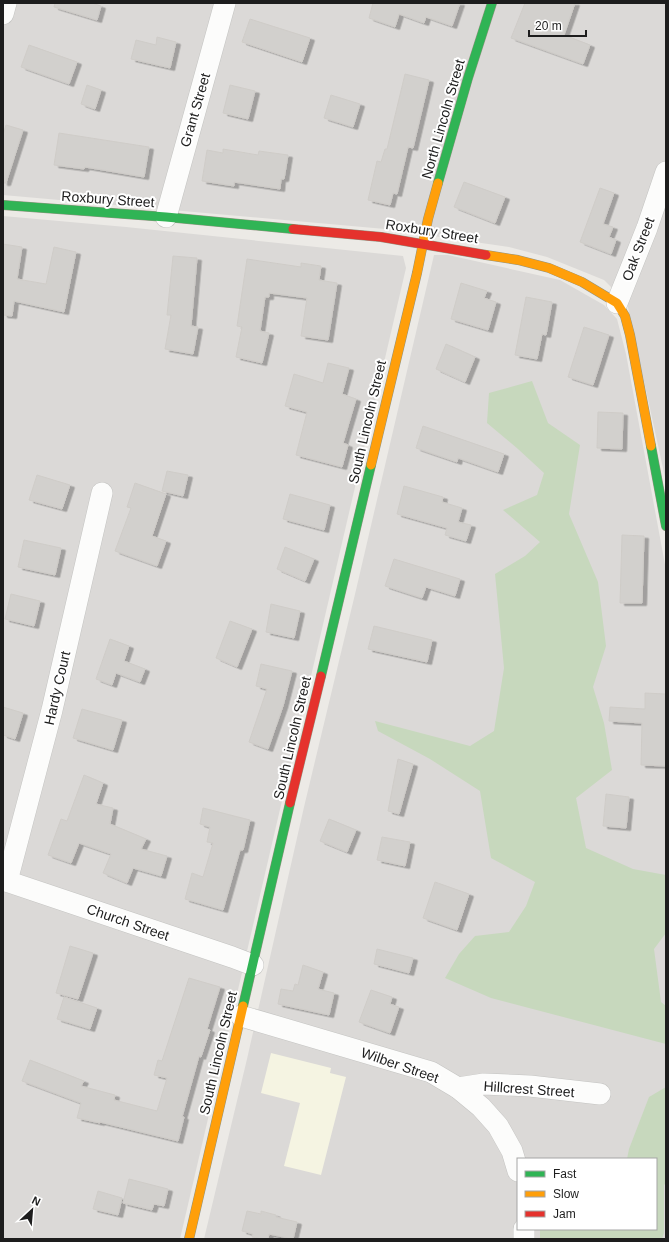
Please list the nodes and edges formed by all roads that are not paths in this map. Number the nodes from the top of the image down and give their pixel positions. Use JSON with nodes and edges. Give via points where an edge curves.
{"nodes":[{"id":1,"x":6,"y":3,"type":"edge"},
{"id":2,"x":225,"y":3,"type":"edge"},
{"id":3,"x":492,"y":3,"type":"edge"},
{"id":4,"x":3,"y":14,"type":"edge"},
{"id":5,"x":666,"y":172,"type":"edge"},
{"id":6,"x":3,"y":205,"type":"edge"},
{"id":7,"x":166,"y":217,"type":"junction"},
{"id":8,"x":424,"y":243,"type":"junction"},
{"id":9,"x":617,"y":303,"type":"junction"},
{"id":10,"x":102,"y":493,"type":"dead end"},
{"id":11,"x":666,"y":526,"type":"edge"},
{"id":12,"x":5,"y":880,"type":"edge"},
{"id":13,"x":253,"y":965,"type":"junction"},
{"id":14,"x":241,"y":1016,"type":"junction"},
{"id":15,"x":458,"y":1088,"type":"junction"},
{"id":16,"x":600,"y":1094,"type":"dead end"},
{"id":17,"x":517,"y":1168,"type":"edge"},
{"id":18,"x":189,"y":1239,"type":"edge"}],
"edges":[{"from":1,"to":4,"type":"street"},
{"from":2,"to":7,"type":"street","name":"Grant Street"},
{"from":3,"to":8,"type":"street","name":"North Lincoln Street","via":[[428,219]]},
{"from":5,"to":9,"type":"street","name":"Oak Street"},
{"from":6,"to":7,"type":"street","name":"Roxbury Street"},
{"from":7,"to":8,"type":"street","name":"Roxbury Street"},
{"from":8,"to":9,"type":"street","name":"Roxbury Street","via":[[549,268],[582,282]]},
{"from":8,"to":13,"type":"street","name":"South Lincoln Street"},
{"from":9,"to":11,"type":"street","via":[[625,316],[630,335]]},
{"from":10,"to":12,"type":"street","name":"Hardy Court","via":[[52,710]]},
{"from":12,"to":13,"type":"street","name":"Church Street"},
{"from":13,"to":14,"type":"street","name":"South Lincoln Street"},
{"from":14,"to":15,"type":"street","name":"Wilber Street","via":[[431,1072]]},
{"from":14,"to":18,"type":"street","name":"South Lincoln Street"},
{"from":15,"to":16,"type":"street","name":"Hillcrest Street","via":[[484,1084]]},
{"from":15,"to":17,"type":"street","name":"Wilber Street","via":[[498,1126],[512,1151]]}]}
